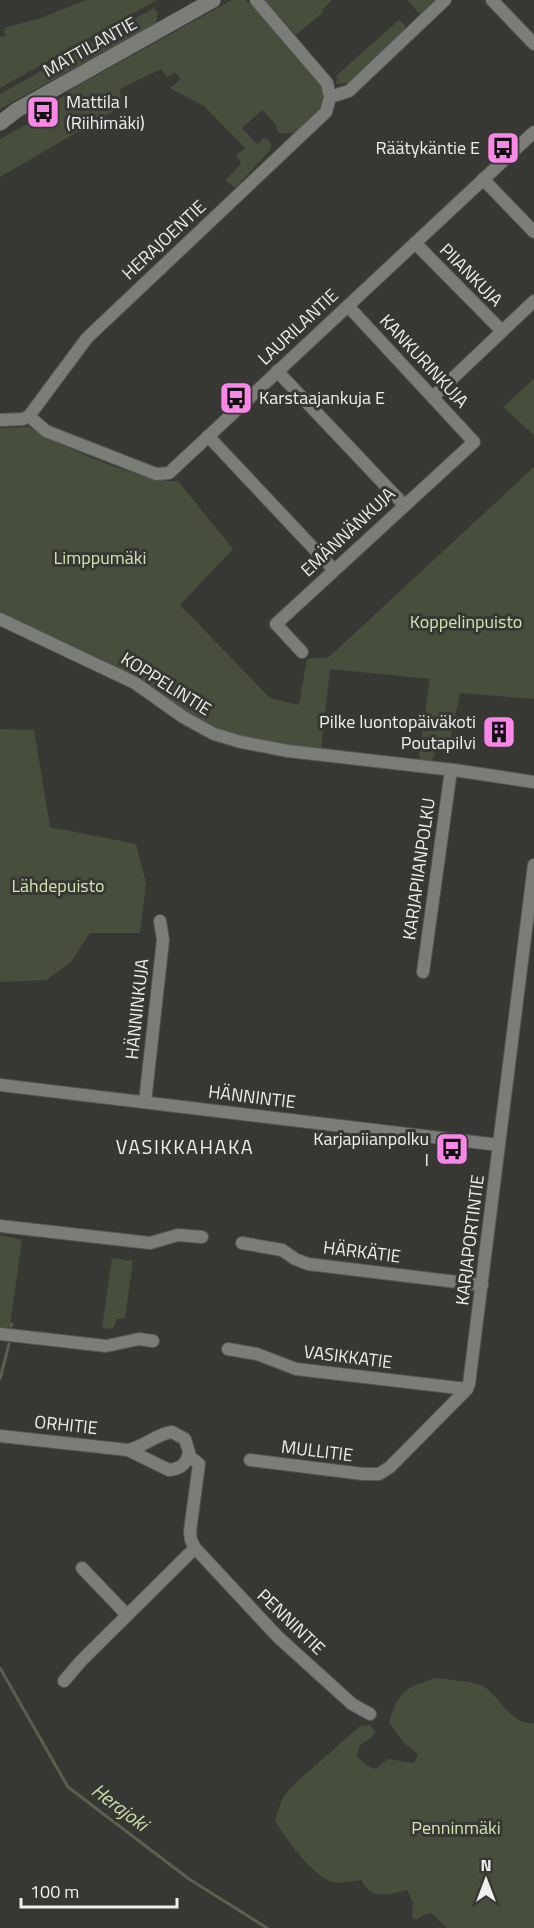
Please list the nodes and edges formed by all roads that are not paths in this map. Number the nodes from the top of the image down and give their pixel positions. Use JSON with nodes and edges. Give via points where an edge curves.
{"nodes":[{"id":1,"x":213,"y":0,"type":"edge"},
{"id":2,"x":256,"y":0,"type":"edge"},
{"id":3,"x":445,"y":0,"type":"edge"},
{"id":4,"x":492,"y":0,"type":"edge"},
{"id":5,"x":534,"y":44,"type":"edge"},
{"id":6,"x":330,"y":97,"type":"junction"},
{"id":7,"x":17,"y":110,"type":"junction"},
{"id":8,"x":0,"y":116,"type":"edge"},
{"id":9,"x":0,"y":123,"type":"edge"},
{"id":10,"x":534,"y":132,"type":"edge"},
{"id":11,"x":483,"y":179,"type":"junction"},
{"id":12,"x":534,"y":232,"type":"edge"},
{"id":13,"x":415,"y":243,"type":"junction"},
{"id":14,"x":534,"y":301,"type":"edge"},
{"id":15,"x":348,"y":306,"type":"junction"},
{"id":16,"x":502,"y":332,"type":"junction"},
{"id":17,"x":277,"y":371,"type":"junction"},
{"id":18,"x":433,"y":397,"type":"junction"},
{"id":19,"x":28,"y":416,"type":"junction"},
{"id":20,"x":0,"y":420,"type":"edge"},
{"id":21,"x":208,"y":436,"type":"junction"},
{"id":22,"x":474,"y":442,"type":"joint"},
{"id":23,"x":404,"y":505,"type":"junction"},
{"id":24,"x":334,"y":570,"type":"junction"},
{"id":25,"x":0,"y":619,"type":"edge"},
{"id":26,"x":302,"y":652,"type":"dead end"},
{"id":27,"x":451,"y":770,"type":"junction"},
{"id":28,"x":534,"y":782,"type":"edge"},
{"id":29,"x":534,"y":865,"type":"edge"},
{"id":30,"x":160,"y":921,"type":"dead end"},
{"id":31,"x":423,"y":972,"type":"dead end"},
{"id":32,"x":0,"y":1085,"type":"edge"},
{"id":33,"x":145,"y":1102,"type":"junction"},
{"id":34,"x":500,"y":1145,"type":"junction"},
{"id":35,"x":0,"y":1226,"type":"edge"},
{"id":36,"x":202,"y":1238,"type":"dead end"},
{"id":37,"x":242,"y":1243,"type":"dead end"},
{"id":38,"x":482,"y":1285,"type":"junction"},
{"id":39,"x":0,"y":1334,"type":"edge"},
{"id":40,"x":153,"y":1341,"type":"dead end"},
{"id":41,"x":228,"y":1350,"type":"dead end"},
{"id":42,"x":466,"y":1389,"type":"junction"},
{"id":43,"x":0,"y":1436,"type":"edge"},
{"id":44,"x":128,"y":1450,"type":"junction"},
{"id":45,"x":189,"y":1456,"type":"junction"},
{"id":46,"x":250,"y":1460,"type":"dead end"},
{"id":47,"x":195,"y":1548,"type":"junction"},
{"id":48,"x":82,"y":1568,"type":"dead end"},
{"id":49,"x":127,"y":1615,"type":"junction"},
{"id":50,"x":64,"y":1681,"type":"dead end"},
{"id":51,"x":370,"y":1714,"type":"dead end"}],
"edges":[{"from":1,"to":7,"type":"street","name":"MATTILANTIE"},
{"from":2,"to":6,"type":"street","via":[[327,83]]},
{"from":3,"to":6,"type":"street","via":[[349,91]]},
{"from":4,"to":5,"type":"street"},
{"from":6,"to":19,"type":"street","name":"HERAJOENTIE","via":[[326,112],[87,338]]},
{"from":7,"to":8,"type":"street","name":"MATTILANTIE"},
{"from":7,"to":9,"type":"street","name":"MATTILANTIE"},
{"from":10,"to":11,"type":"street","name":"LAURILANTIE"},
{"from":11,"to":12,"type":"street"},
{"from":11,"to":13,"type":"street","name":"LAURILANTIE"},
{"from":13,"to":15,"type":"street","name":"LAURILANTIE"},
{"from":13,"to":16,"type":"street","name":"PIIANKUJA"},
{"from":14,"to":16,"type":"street"},
{"from":15,"to":17,"type":"street","name":"LAURILANTIE"},
{"from":15,"to":18,"type":"street","name":"KANKURINKUJA"},
{"from":16,"to":18,"type":"street"},
{"from":17,"to":21,"type":"street","name":"LAURILANTIE"},
{"from":17,"to":23,"type":"street"},
{"from":18,"to":22,"type":"street","name":"KANKURINKUJA"},
{"from":19,"to":20,"type":"street"},
{"from":19,"to":21,"type":"street","name":"LAURILANTIE","via":[[46,431],[156,474],[169,473]]},
{"from":21,"to":24,"type":"street"},
{"from":22,"to":23,"type":"street","name":"EMÄNNÄNKUJA"},
{"from":23,"to":24,"type":"street","name":"EMÄNNÄNKUJA"},
{"from":24,"to":26,"type":"street","name":"EMÄNNÄNKUJA","via":[[276,624]]},
{"from":25,"to":27,"type":"street","name":"KOPPELINTIE","via":[[135,683],[214,734],[277,749]]},
{"from":27,"to":28,"type":"street","name":"KOPPELINTIE"},
{"from":27,"to":31,"type":"street","name":"KARJAPIIANPOLKU"},
{"from":29,"to":34,"type":"street","name":"KARJAPORTINTIE"},
{"from":30,"to":33,"type":"street","name":"HÄNNINKUJA","via":[[163,940]]},
{"from":32,"to":33,"type":"street","name":"HÄNNINTIE"},
{"from":33,"to":34,"type":"street","name":"HÄNNINTIE"},
{"from":34,"to":38,"type":"street","name":"KARJAPORTINTIE"},
{"from":35,"to":36,"type":"street","via":[[150,1243],[178,1234]]},
{"from":37,"to":38,"type":"street","name":"HÄRKÄTIE","via":[[282,1250],[308,1264]]},
{"from":38,"to":42,"type":"street","name":"KARJAPORTINTIE","via":[[471,1377]]},
{"from":39,"to":40,"type":"street","via":[[106,1346],[139,1339]]},
{"from":41,"to":42,"type":"street","name":"VASIKKATIE","via":[[257,1354],[296,1369]]},
{"from":42,"to":46,"type":"street","name":"MULLITIE","via":[[379,1474]]},
{"from":43,"to":44,"type":"street","name":"ORHITIE"},
{"from":44,"to":45,"type":"street","name":"ORHITIE","via":[[169,1470],[180,1468]]},
{"from":44,"to":45,"type":"street","name":"ORHITIE","via":[[172,1432],[185,1439]]},
{"from":45,"to":47,"type":"street","via":[[199,1464],[190,1532]]},
{"from":47,"to":49,"type":"street"},
{"from":47,"to":51,"type":"street","name":"PENNINTIE","via":[[278,1637],[352,1704]]},
{"from":48,"to":49,"type":"street"},
{"from":49,"to":50,"type":"street"}]}
